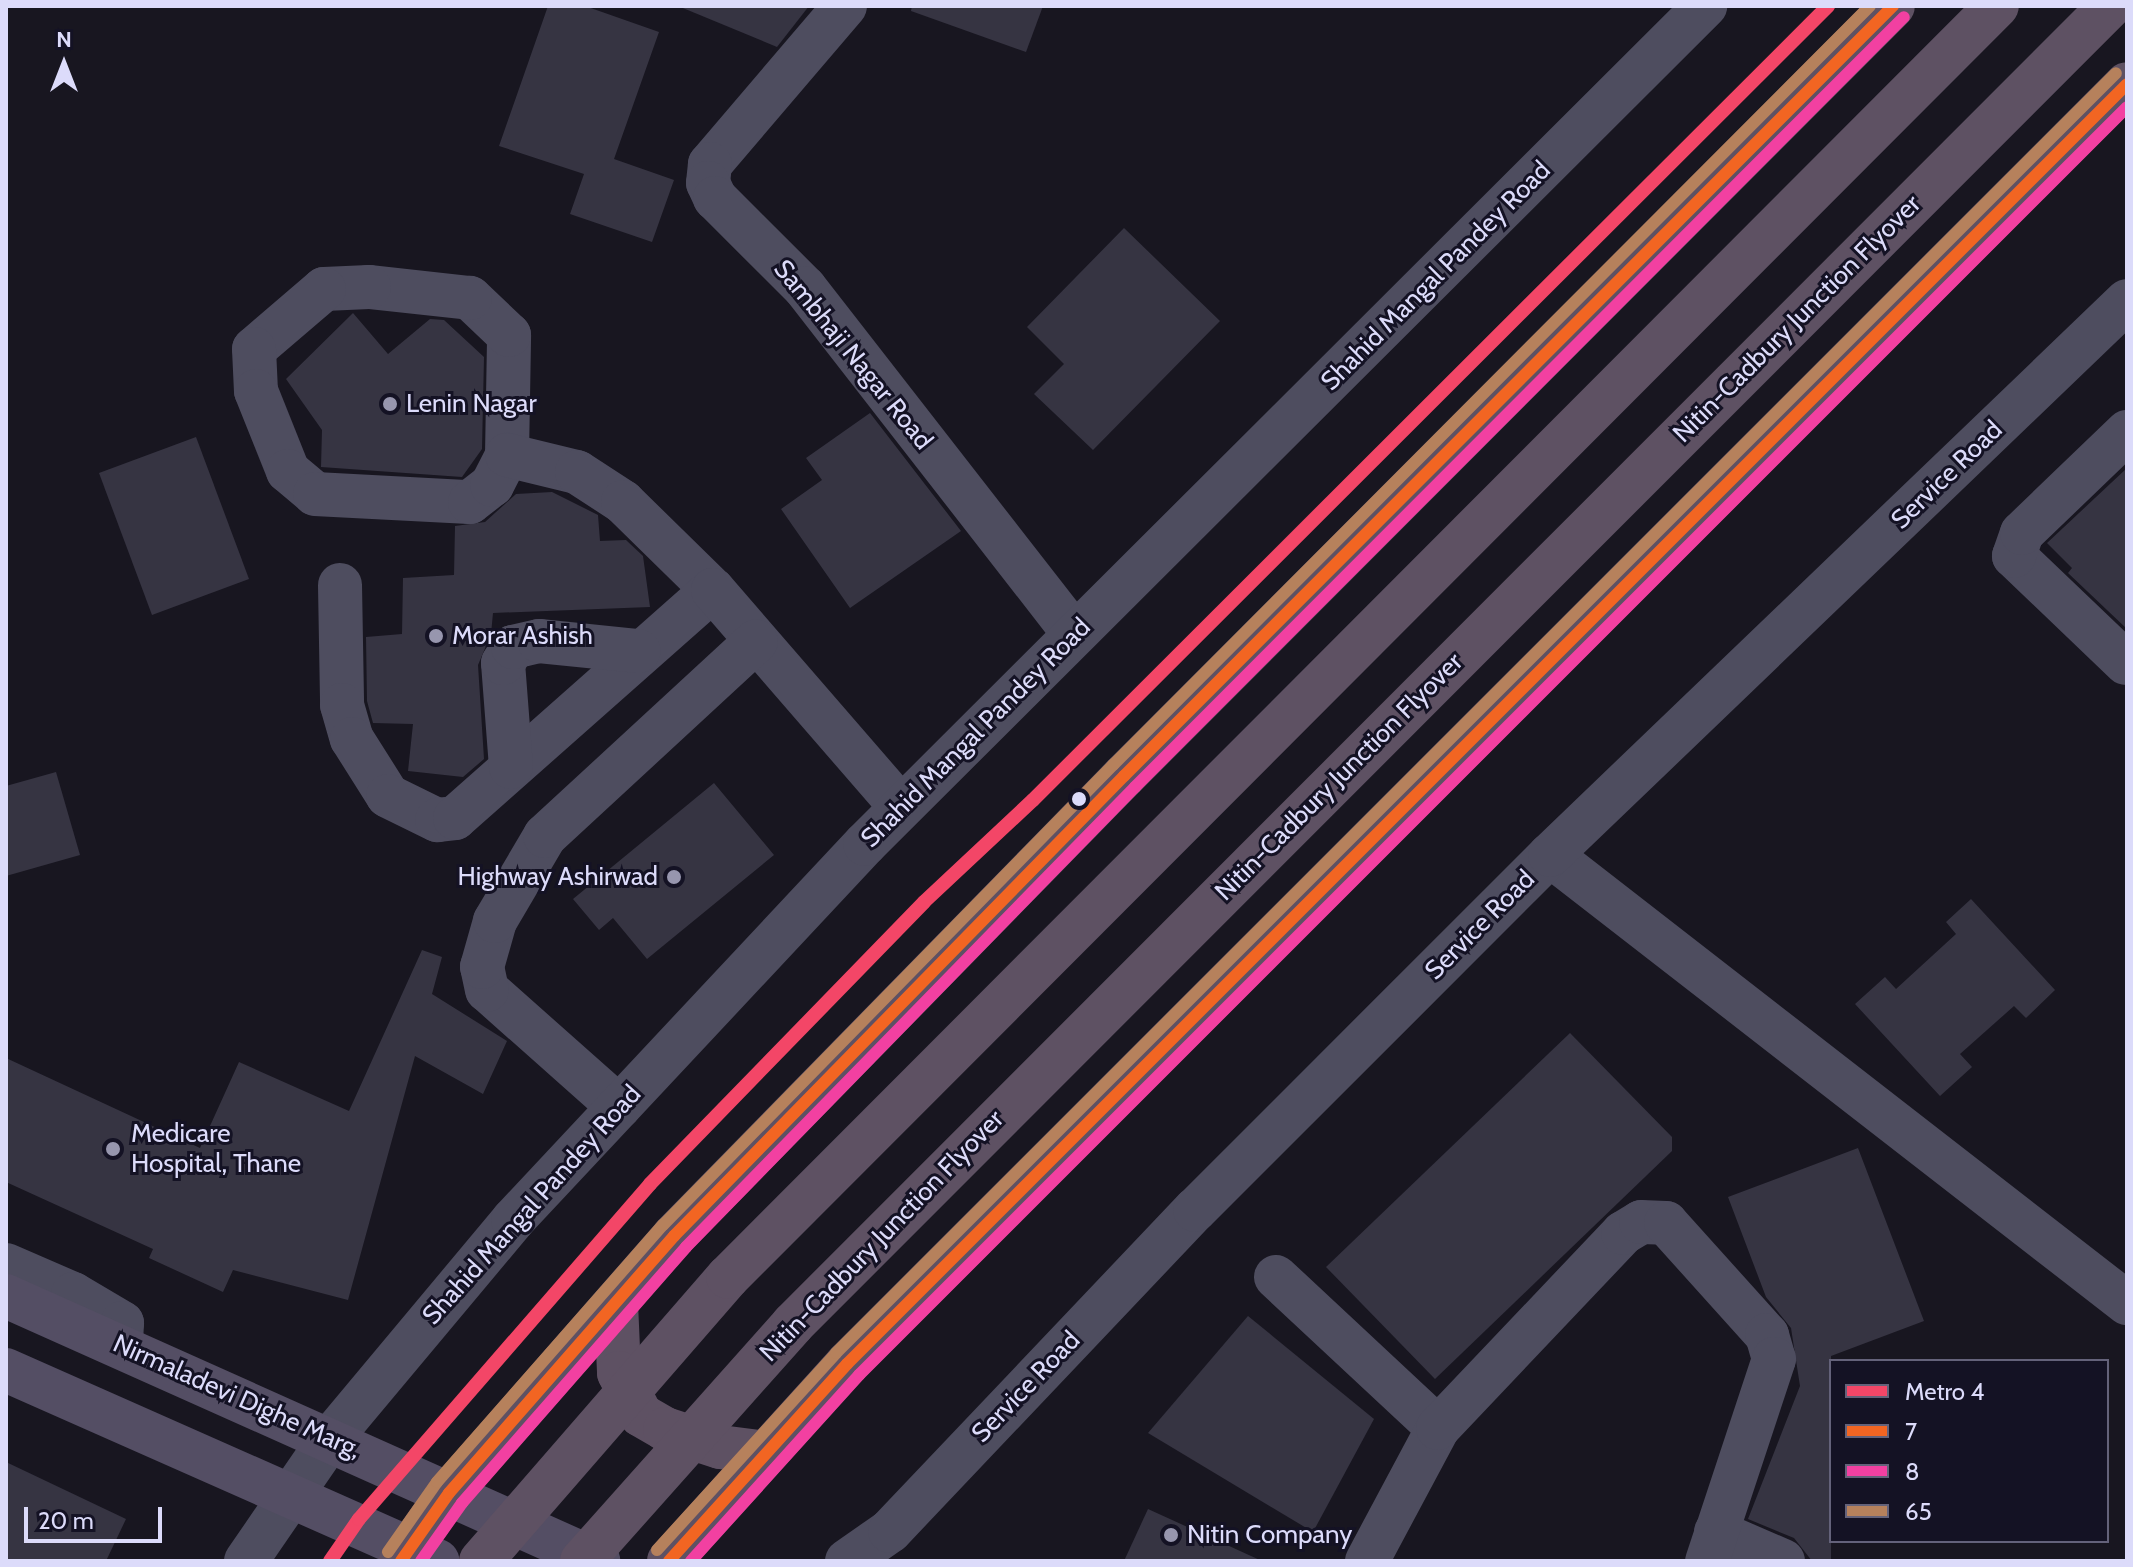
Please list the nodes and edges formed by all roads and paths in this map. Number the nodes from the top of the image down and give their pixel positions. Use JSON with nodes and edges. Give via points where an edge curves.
{"nodes":[{"id":1,"x":845,"y":6,"type":"edge"},
{"id":2,"x":1705,"y":6,"type":"edge"},
{"id":3,"x":1893,"y":6,"type":"edge"},
{"id":4,"x":1997,"y":6,"type":"edge"},
{"id":5,"x":2110,"y":6,"type":"edge"},
{"id":6,"x":2127,"y":84,"type":"edge"},
{"id":7,"x":2127,"y":301,"type":"edge"},
{"id":8,"x":2127,"y":432,"type":"edge"},
{"id":9,"x":507,"y":455,"type":"junction"},
{"id":10,"x":340,"y":585,"type":"dead end"},
{"id":11,"x":713,"y":590,"type":"junction"},
{"id":12,"x":1074,"y":634,"type":"junction"},
{"id":13,"x":756,"y":641,"type":"junction"},
{"id":14,"x":638,"y":651,"type":"junction"},
{"id":15,"x":2126,"y":663,"type":"edge"},
{"id":16,"x":511,"y":767,"type":"junction"},
{"id":17,"x":901,"y":807,"type":"junction"},
{"id":18,"x":1550,"y":855,"type":"junction"},
{"id":19,"x":619,"y":1107,"type":"junction"},
{"id":20,"x":6,"y":1265,"type":"edge"},
{"id":21,"x":1276,"y":1277,"type":"dead end"},
{"id":22,"x":6,"y":1296,"type":"edge"},
{"id":23,"x":616,"y":1303,"type":"junction"},
{"id":24,"x":2127,"y":1303,"type":"edge"},
{"id":25,"x":121,"y":1344,"type":"junction"},
{"id":26,"x":6,"y":1370,"type":"edge"},
{"id":27,"x":1438,"y":1428,"type":"junction"},
{"id":28,"x":330,"y":1439,"type":"junction"},
{"id":29,"x":766,"y":1453,"type":"junction"},
{"id":30,"x":449,"y":1493,"type":"junction"},
{"id":31,"x":291,"y":1499,"type":"junction"},
{"id":32,"x":1711,"y":1547,"type":"edge"},
{"id":33,"x":416,"y":1557,"type":"edge"},
{"id":34,"x":246,"y":1561,"type":"edge"},
{"id":35,"x":481,"y":1561,"type":"edge"},
{"id":36,"x":582,"y":1561,"type":"edge"},
{"id":37,"x":598,"y":1561,"type":"edge"},
{"id":38,"x":669,"y":1561,"type":"edge"},
{"id":39,"x":847,"y":1561,"type":"edge"},
{"id":40,"x":1367,"y":1561,"type":"edge"},
{"id":41,"x":1783,"y":1561,"type":"edge"}],
"edges":[{"from":1,"to":12,"type":"street","name":"Sambhaji Nagar Road","via":[[710,164],[708,183],[715,198],[805,288]]},
{"from":2,"to":12,"type":"street","name":"Shahid Mangal Pandey Road"},
{"from":3,"to":23,"type":"highway","via":[[1124,776],[674,1236]]},
{"from":4,"to":35,"type":"highway","bridge":true,"via":[[728,1277]]},
{"from":5,"to":36,"type":"highway","name":"Nitin-Cadbury Junction Flyover","bridge":true,"via":[[804,1313]]},
{"from":6,"to":29,"type":"highway","via":[[847,1364]]},
{"from":7,"to":18,"type":"street","name":"Service Road"},
{"from":8,"to":15,"type":"street","via":[[2022,533],[2014,556]]},
{"from":9,"to":9,"type":"street","via":[[492,485],[470,502],[315,494],[288,471],[256,391],[254,349],[324,289],[369,287],[470,298],[509,335]]},
{"from":9,"to":11,"type":"street","via":[[577,472],[623,502]]},
{"from":10,"to":16,"type":"street","via":[[342,705],[352,739],[388,796],[437,820],[455,818]]},
{"from":11,"to":13,"type":"street"},
{"from":11,"to":14,"type":"street"},
{"from":12,"to":17,"type":"street","name":"Shahid Mangal Pandey Road"},
{"from":13,"to":17,"type":"street"},
{"from":13,"to":19,"type":"street","via":[[545,836],[495,921],[482,967],[487,990]]},
{"from":14,"to":16,"type":"street"},
{"from":14,"to":16,"type":"street","via":[[539,641],[513,647],[503,663]]},
{"from":17,"to":19,"type":"street","name":"Shahid Mangal Pandey Road"},
{"from":18,"to":24,"type":"street"},
{"from":18,"to":39,"type":"street","name":"Service Road","via":[[1195,1210],[890,1531]]},
{"from":19,"to":28,"type":"street","name":"Shahid Mangal Pandey Road","via":[[513,1220]]},
{"from":20,"to":25,"type":"street","via":[[73,1294],[122,1323]]},
{"from":21,"to":27,"type":"street"},
{"from":22,"to":25,"type":"main road","name":"Nirmaladevi Dighe Marg,"},
{"from":23,"to":29,"type":"highway","via":[[619,1373],[641,1415],[720,1447]]},
{"from":23,"to":30,"type":"highway"},
{"from":25,"to":28,"type":"main road","name":"Nirmaladevi Dighe Marg,"},
{"from":26,"to":31,"type":"main road","via":[[165,1437]]},
{"from":27,"to":32,"type":"street","via":[[1623,1233],[1641,1222],[1666,1223],[1767,1335],[1774,1359]]},
{"from":27,"to":40,"type":"street"},
{"from":28,"to":30,"type":"main road","name":"Nirmaladevi Dighe Marg,"},
{"from":28,"to":31,"type":"street","name":"Shahid Mangal Pandey Road"},
{"from":29,"to":38,"type":"highway"},
{"from":30,"to":33,"type":"highway"},
{"from":30,"to":37,"type":"main road","name":"Nirmaladevi Dighe Marg,"},
{"from":31,"to":33,"type":"main road"},
{"from":31,"to":34,"type":"street"},
{"from":32,"to":41,"type":"street"}]}
